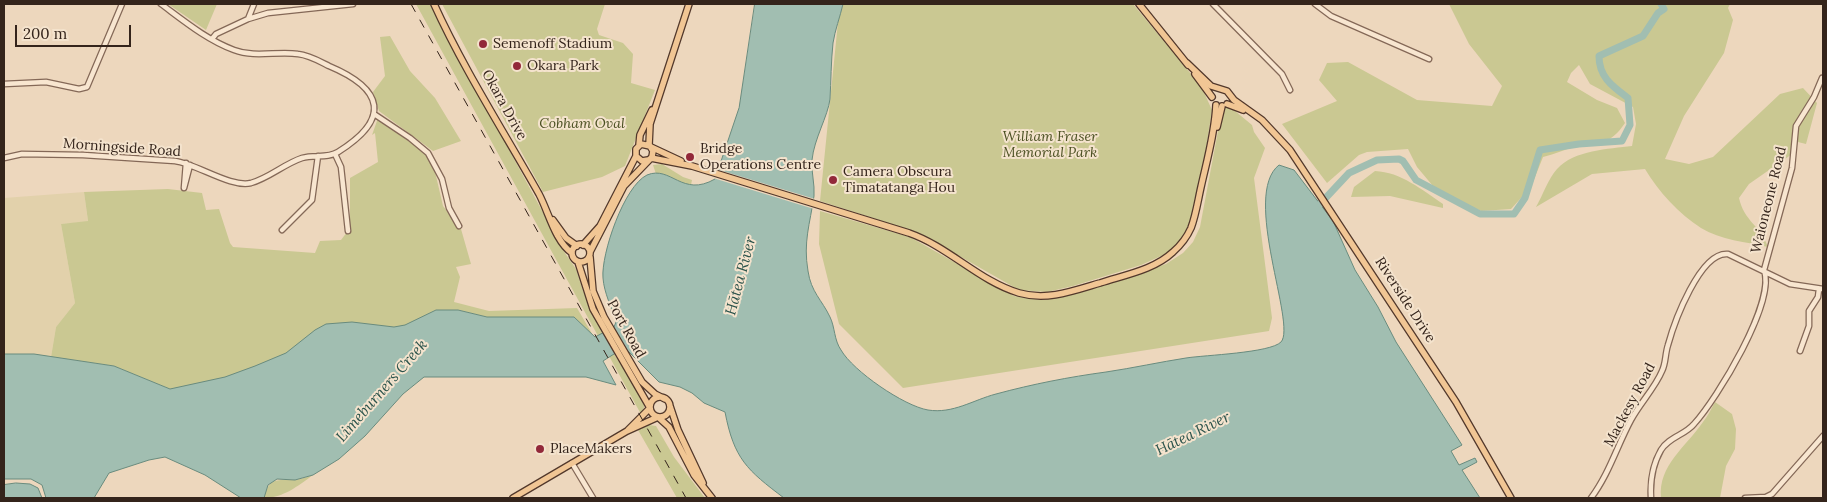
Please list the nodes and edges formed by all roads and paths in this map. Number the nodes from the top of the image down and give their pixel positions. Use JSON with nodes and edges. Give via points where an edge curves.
{"nodes":[{"id":1,"x":122,"y":4,"type":"edge"},
{"id":2,"x":160,"y":4,"type":"edge"},
{"id":3,"x":254,"y":4,"type":"edge"},
{"id":4,"x":353,"y":4,"type":"edge"},
{"id":5,"x":434,"y":4,"type":"edge"},
{"id":6,"x":689,"y":4,"type":"edge"},
{"id":7,"x":1139,"y":4,"type":"edge"},
{"id":8,"x":1213,"y":4,"type":"edge"},
{"id":9,"x":1315,"y":4,"type":"edge"},
{"id":10,"x":248,"y":19,"type":"junction"},
{"id":11,"x":212,"y":40,"type":"junction"},
{"id":12,"x":1428,"y":59,"type":"dead end"},
{"id":13,"x":1187,"y":63,"type":"junction"},
{"id":14,"x":1822,"y":78,"type":"edge"},
{"id":15,"x":4,"y":84,"type":"edge"},
{"id":16,"x":662,"y":89,"type":"junction"},
{"id":17,"x":1218,"y":89,"type":"junction"},
{"id":18,"x":1290,"y":90,"type":"dead end"},
{"id":19,"x":1230,"y":96,"type":"junction"},
{"id":20,"x":1212,"y":97,"type":"junction"},
{"id":21,"x":1222,"y":105,"type":"junction"},
{"id":22,"x":374,"y":114,"type":"junction"},
{"id":23,"x":1266,"y":125,"type":"junction"},
{"id":24,"x":639,"y":145,"type":"junction"},
{"id":25,"x":650,"y":146,"type":"junction"},
{"id":26,"x":336,"y":154,"type":"junction"},
{"id":27,"x":318,"y":156,"type":"junction"},
{"id":28,"x":636,"y":156,"type":"junction"},
{"id":29,"x":4,"y":158,"type":"edge"},
{"id":30,"x":649,"y":159,"type":"junction"},
{"id":31,"x":692,"y":166,"type":"junction"},
{"id":32,"x":552,"y":219,"type":"junction"},
{"id":33,"x":459,"y":226,"type":"dead end"},
{"id":34,"x":282,"y":230,"type":"dead end"},
{"id":35,"x":348,"y":231,"type":"dead end"},
{"id":36,"x":580,"y":245,"type":"junction"},
{"id":37,"x":572,"y":253,"type":"junction"},
{"id":38,"x":590,"y":254,"type":"junction"},
{"id":39,"x":578,"y":262,"type":"junction"},
{"id":40,"x":1765,"y":274,"type":"junction"},
{"id":41,"x":1821,"y":289,"type":"edge"},
{"id":42,"x":601,"y":318,"type":"junction"},
{"id":43,"x":1800,"y":351,"type":"dead end"},
{"id":44,"x":627,"y":364,"type":"junction"},
{"id":45,"x":665,"y":399,"type":"junction"},
{"id":46,"x":670,"y":406,"type":"junction"},
{"id":47,"x":650,"y":408,"type":"junction"},
{"id":48,"x":658,"y":417,"type":"junction"},
{"id":49,"x":627,"y":430,"type":"junction"},
{"id":50,"x":1823,"y":436,"type":"edge"},
{"id":51,"x":572,"y":463,"type":"junction"},
{"id":52,"x":704,"y":485,"type":"junction"},
{"id":53,"x":513,"y":498,"type":"edge"},
{"id":54,"x":593,"y":498,"type":"edge"},
{"id":55,"x":712,"y":498,"type":"edge"},
{"id":56,"x":1511,"y":498,"type":"edge"},
{"id":57,"x":1591,"y":498,"type":"edge"},
{"id":58,"x":1651,"y":498,"type":"edge"},
{"id":59,"x":1745,"y":498,"type":"edge"}],
"edges":[{"from":1,"to":15,"type":"street","via":[[87,87],[79,89],[46,82]]},
{"from":2,"to":11,"type":"street"},
{"from":3,"to":10,"type":"street"},
{"from":4,"to":10,"type":"street","via":[[268,13]]},
{"from":5,"to":32,"type":"main road","name":"Okara Drive"},
{"from":6,"to":16,"type":"main road"},
{"from":7,"to":13,"type":"main road"},
{"from":8,"to":18,"type":"street","via":[[1282,74]]},
{"from":9,"to":12,"type":"street","via":[[1331,16]]},
{"from":10,"to":11,"type":"street","via":[[216,34]]},
{"from":11,"to":22,"type":"street","via":[[246,53],[299,54],[337,69],[369,91]]},
{"from":13,"to":17,"type":"main road"},
{"from":13,"to":20,"type":"main road"},
{"from":14,"to":40,"type":"street","name":"Waioneone Road","via":[[1796,126],[1792,168]]},
{"from":16,"to":24,"type":"main road","via":[[640,135]]},
{"from":16,"to":25,"type":"main road","via":[[650,124]]},
{"from":17,"to":19,"type":"main road","name":"Riverside Drive"},
{"from":17,"to":20,"type":"main road"},
{"from":19,"to":21,"type":"main road"},
{"from":19,"to":23,"type":"main road","name":"Riverside Drive"},
{"from":20,"to":21,"type":"main road"},
{"from":21,"to":23,"type":"main road","name":"Riverside Drive","via":[[1238,107]]},
{"from":21,"to":31,"type":"main road","via":[[1193,221],[1186,238],[1174,252],[1142,269],[1058,295],[1037,296],[1012,290],[920,237]]},
{"from":22,"to":26,"type":"street","via":[[366,130]]},
{"from":22,"to":33,"type":"street","via":[[428,153],[442,179]]},
{"from":23,"to":56,"type":"main road","name":"Riverside Drive","via":[[1290,150],[1328,206],[1464,414]]},
{"from":24,"to":25,"type":"main road"},
{"from":24,"to":28,"type":"main road"},
{"from":25,"to":30,"type":"main road","via":[[653,153]]},
{"from":25,"to":31,"type":"main road"},
{"from":26,"to":27,"type":"street","name":"Morningside Road"},
{"from":26,"to":35,"type":"street","via":[[341,167]]},
{"from":27,"to":29,"type":"street","name":"Morningside Road","via":[[302,158],[254,182],[243,184],[188,164],[83,155],[22,154]]},
{"from":27,"to":34,"type":"street","via":[[312,200]]},
{"from":28,"to":30,"type":"main road","via":[[642,161]]},
{"from":28,"to":36,"type":"main road","via":[[600,226]]},
{"from":30,"to":31,"type":"main road"},
{"from":30,"to":38,"type":"main road","via":[[624,186]]},
{"from":32,"to":36,"type":"main road","name":"Okara Drive","via":[[566,238]]},
{"from":32,"to":37,"type":"main road","name":"Okara Drive","via":[[561,242]]},
{"from":36,"to":37,"type":"main road"},
{"from":36,"to":38,"type":"main road","via":[[588,247]]},
{"from":37,"to":39,"type":"main road"},
{"from":38,"to":39,"type":"main road","via":[[585,262]]},
{"from":38,"to":42,"type":"main road","name":"Port Road","via":[[593,291]]},
{"from":39,"to":42,"type":"main road","name":"Port Road","via":[[587,292]]},
{"from":40,"to":41,"type":"street","via":[[1790,284]]},
{"from":40,"to":57,"type":"street","name":"Mackesy Road","via":[[1724,253],[1713,258],[1698,275],[1670,339],[1662,373],[1636,412],[1602,484]]},
{"from":40,"to":58,"type":"street","via":[[1764,296],[1737,360],[1694,425],[1662,449],[1654,471]]},
{"from":41,"to":43,"type":"street","via":[[1809,311],[1809,326]]},
{"from":42,"to":44,"type":"main road","name":"Port Road"},
{"from":44,"to":45,"type":"main road","name":"Port Road","via":[[648,389]]},
{"from":44,"to":47,"type":"main road","name":"Port Road"},
{"from":45,"to":46,"type":"main road","name":"Port Road"},
{"from":45,"to":47,"type":"main road","via":[[659,397],[654,400]]},
{"from":46,"to":48,"type":"main road","via":[[667,415]]},
{"from":46,"to":52,"type":"main road","name":"Port Road"},
{"from":47,"to":48,"type":"main road","name":"Port Road"},
{"from":47,"to":49,"type":"main road"},
{"from":48,"to":49,"type":"main road"},
{"from":48,"to":52,"type":"main road","name":"Port Road","via":[[669,427],[694,476]]},
{"from":49,"to":51,"type":"main road"},
{"from":50,"to":59,"type":"street","via":[[1772,494],[1763,498]]},
{"from":51,"to":53,"type":"main road"},
{"from":51,"to":54,"type":"street"},
{"from":52,"to":55,"type":"main road","name":"Port Road"}]}
